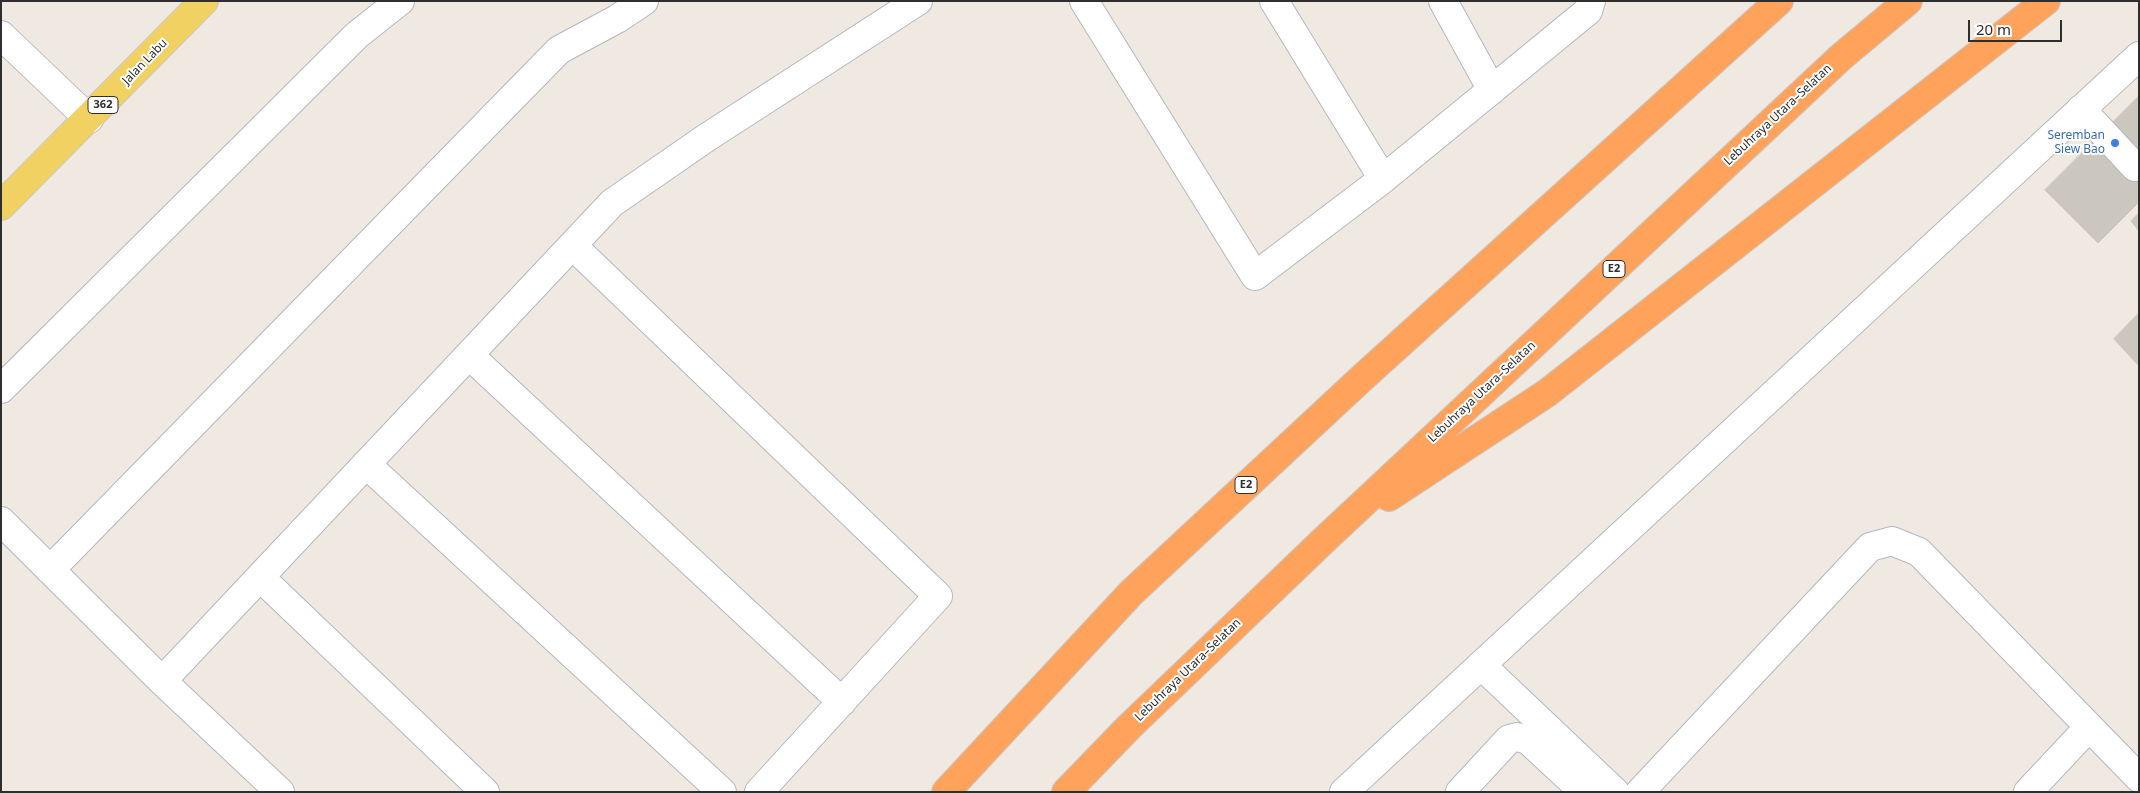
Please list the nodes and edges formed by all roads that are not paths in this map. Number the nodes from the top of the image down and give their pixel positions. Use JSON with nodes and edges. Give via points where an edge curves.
{"nodes":[{"id":1,"x":204,"y":1,"type":"edge"},
{"id":2,"x":400,"y":1,"type":"edge"},
{"id":3,"x":644,"y":1,"type":"edge"},
{"id":4,"x":918,"y":1,"type":"edge"},
{"id":5,"x":1084,"y":1,"type":"edge"},
{"id":6,"x":1274,"y":1,"type":"edge"},
{"id":7,"x":1443,"y":1,"type":"edge"},
{"id":8,"x":1779,"y":1,"type":"edge"},
{"id":9,"x":1908,"y":1,"type":"edge"},
{"id":10,"x":2046,"y":1,"type":"edge"},
{"id":11,"x":1589,"y":6,"type":"edge"},
{"id":12,"x":1,"y":35,"type":"edge"},
{"id":13,"x":2139,"y":56,"type":"edge"},
{"id":14,"x":1492,"y":90,"type":"junction"},
{"id":15,"x":2081,"y":110,"type":"junction"},
{"id":16,"x":89,"y":119,"type":"junction"},
{"id":17,"x":2139,"y":164,"type":"edge"},
{"id":18,"x":1383,"y":179,"type":"junction"},
{"id":19,"x":1,"y":206,"type":"edge"},
{"id":20,"x":573,"y":246,"type":"junction"},
{"id":21,"x":469,"y":355,"type":"junction"},
{"id":22,"x":1,"y":388,"type":"edge"},
{"id":23,"x":366,"y":464,"type":"junction"},
{"id":24,"x":1,"y":521,"type":"edge"},
{"id":25,"x":1323,"y":541,"type":"junction"},
{"id":26,"x":50,"y":570,"type":"junction"},
{"id":27,"x":260,"y":577,"type":"junction"},
{"id":28,"x":1481,"y":665,"type":"junction"},
{"id":29,"x":162,"y":681,"type":"junction"},
{"id":30,"x":842,"y":702,"type":"junction"},
{"id":31,"x":2089,"y":727,"type":"junction"},
{"id":32,"x":2139,"y":778,"type":"edge"},
{"id":33,"x":280,"y":792,"type":"edge"},
{"id":34,"x":485,"y":792,"type":"edge"},
{"id":35,"x":722,"y":792,"type":"edge"},
{"id":36,"x":759,"y":792,"type":"edge"},
{"id":37,"x":946,"y":792,"type":"edge"},
{"id":38,"x":1066,"y":792,"type":"edge"},
{"id":39,"x":1344,"y":792,"type":"edge"},
{"id":40,"x":1460,"y":792,"type":"edge"},
{"id":41,"x":1584,"y":792,"type":"edge"},
{"id":42,"x":1615,"y":792,"type":"edge"},
{"id":43,"x":1640,"y":792,"type":"edge"},
{"id":44,"x":2028,"y":792,"type":"edge"}],
"edges":[{"from":1,"to":16,"type":"main road","name":"Jalan Labu","number":"362"},
{"from":2,"to":22,"type":"street","via":[[358,35]]},
{"from":3,"to":26,"type":"street","via":[[559,50]]},
{"from":4,"to":20,"type":"street","via":[[706,138],[612,204]]},
{"from":5,"to":18,"type":"street","via":[[1256,276]]},
{"from":6,"to":18,"type":"street"},
{"from":7,"to":14,"type":"street"},
{"from":8,"to":37,"type":"highway","number":"E2","via":[[1131,592]]},
{"from":9,"to":25,"type":"highway","name":"Lebuhraya Utara–Selatan","number":"E2","via":[[1841,56]]},
{"from":10,"to":25,"type":"highway","via":[[1547,393]]},
{"from":11,"to":14,"type":"street"},
{"from":12,"to":16,"type":"street"},
{"from":13,"to":15,"type":"street"},
{"from":14,"to":18,"type":"street"},
{"from":15,"to":17,"type":"street","via":[[2135,167]]},
{"from":15,"to":28,"type":"street"},
{"from":16,"to":19,"type":"main road","name":"Jalan Labu","number":"362"},
{"from":20,"to":21,"type":"street"},
{"from":20,"to":30,"type":"street","via":[[938,596]]},
{"from":21,"to":23,"type":"street"},
{"from":21,"to":30,"type":"street"},
{"from":23,"to":27,"type":"street"},
{"from":23,"to":35,"type":"street"},
{"from":24,"to":26,"type":"street"},
{"from":25,"to":38,"type":"highway","name":"Lebuhraya Utara–Selatan","number":"E2"},
{"from":26,"to":29,"type":"street"},
{"from":27,"to":29,"type":"street"},
{"from":27,"to":34,"type":"street"},
{"from":28,"to":39,"type":"street"},
{"from":28,"to":42,"type":"street"},
{"from":29,"to":33,"type":"street"},
{"from":30,"to":36,"type":"street"},
{"from":31,"to":32,"type":"street"},
{"from":31,"to":43,"type":"street","via":[[1919,552],[1892,541],[1870,547]]},
{"from":31,"to":44,"type":"street"},
{"from":40,"to":41,"type":"street","via":[[1509,739],[1516,737],[1528,740]]}]}
